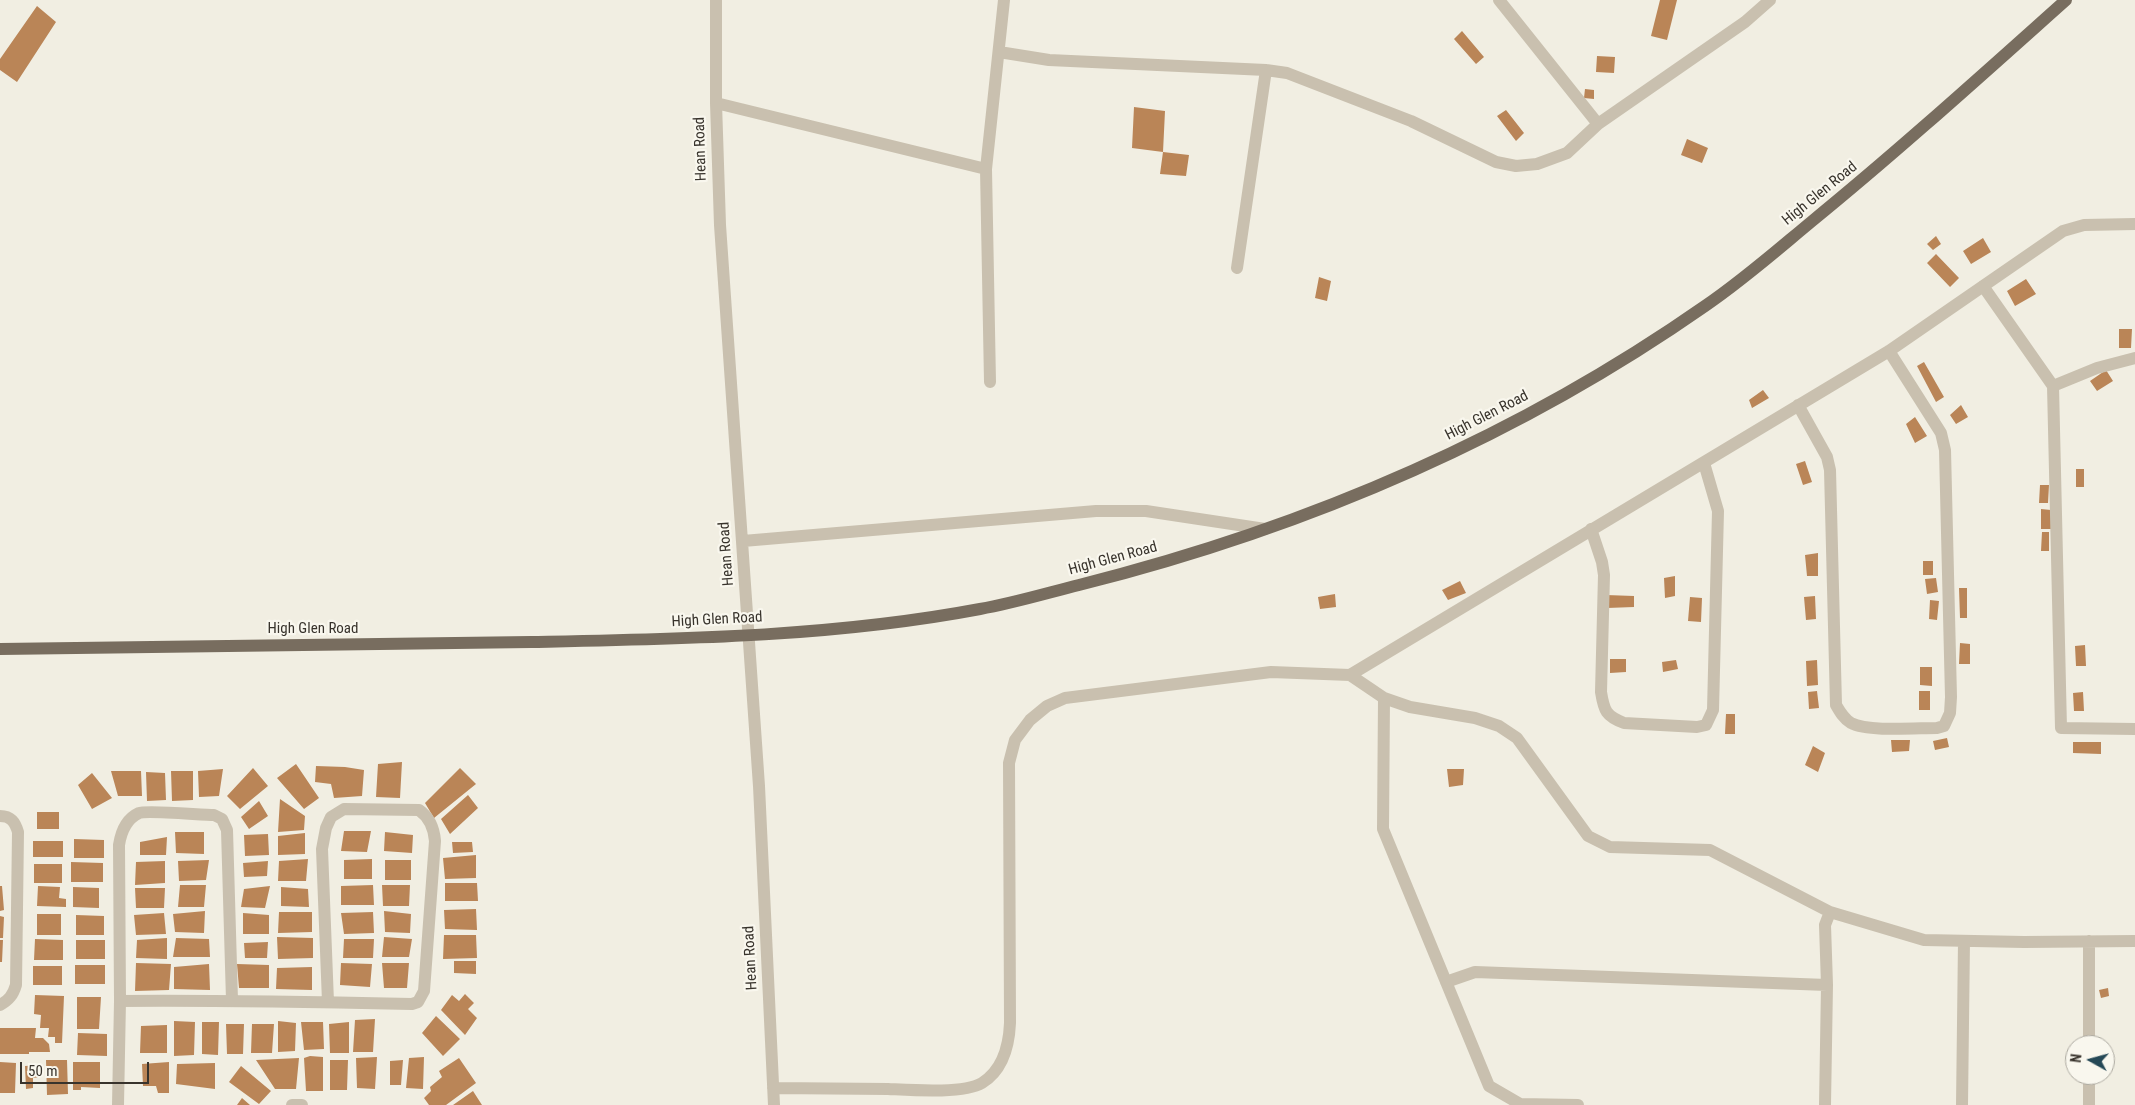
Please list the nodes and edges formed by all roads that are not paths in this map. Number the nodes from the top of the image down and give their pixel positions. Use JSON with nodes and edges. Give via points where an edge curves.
{"nodes":[{"id":1,"x":716,"y":0,"type":"edge"},
{"id":2,"x":1004,"y":0,"type":"edge"},
{"id":3,"x":1499,"y":0,"type":"edge"},
{"id":4,"x":1770,"y":0,"type":"edge"},
{"id":5,"x":2066,"y":0,"type":"edge"},
{"id":6,"x":999,"y":52,"type":"junction"},
{"id":7,"x":1266,"y":70,"type":"junction"},
{"id":8,"x":716,"y":103,"type":"junction"},
{"id":9,"x":1598,"y":124,"type":"junction"},
{"id":10,"x":986,"y":169,"type":"junction"},
{"id":11,"x":2135,"y":224,"type":"edge"},
{"id":12,"x":1238,"y":268,"type":"dead end"},
{"id":13,"x":1983,"y":286,"type":"junction"},
{"id":14,"x":1889,"y":351,"type":"junction"},
{"id":15,"x":2135,"y":358,"type":"edge"},
{"id":16,"x":990,"y":382,"type":"dead end"},
{"id":17,"x":2053,"y":386,"type":"junction"},
{"id":18,"x":1798,"y":405,"type":"junction"},
{"id":19,"x":1704,"y":463,"type":"junction"},
{"id":20,"x":1265,"y":529,"type":"junction"},
{"id":21,"x":1591,"y":529,"type":"junction"},
{"id":22,"x":743,"y":541,"type":"junction"},
{"id":23,"x":748,"y":635,"type":"junction"},
{"id":24,"x":0,"y":649,"type":"edge"},
{"id":25,"x":1350,"y":675,"type":"junction"},
{"id":26,"x":1384,"y":698,"type":"junction"},
{"id":27,"x":2135,"y":728,"type":"edge"},
{"id":28,"x":0,"y":816,"type":"edge"},
{"id":29,"x":1830,"y":912,"type":"junction"},
{"id":30,"x":1964,"y":941,"type":"junction"},
{"id":31,"x":2090,"y":941,"type":"junction"},
{"id":32,"x":2135,"y":941,"type":"edge"},
{"id":33,"x":1446,"y":982,"type":"junction"},
{"id":34,"x":1827,"y":984,"type":"junction"},
{"id":35,"x":232,"y":1000,"type":"junction"},
{"id":36,"x":120,"y":1001,"type":"junction"},
{"id":37,"x":328,"y":1002,"type":"junction"},
{"id":38,"x":0,"y":1004,"type":"edge"},
{"id":39,"x":2089,"y":1035,"type":"edge"},
{"id":40,"x":2089,"y":1085,"type":"edge"},
{"id":41,"x":773,"y":1088,"type":"junction"},
{"id":42,"x":118,"y":1105,"type":"edge"},
{"id":43,"x":292,"y":1105,"type":"edge"},
{"id":44,"x":302,"y":1105,"type":"edge"},
{"id":45,"x":774,"y":1105,"type":"edge"},
{"id":46,"x":1578,"y":1105,"type":"edge"},
{"id":47,"x":1825,"y":1105,"type":"edge"},
{"id":48,"x":1962,"y":1105,"type":"edge"},
{"id":49,"x":2089,"y":1105,"type":"edge"}],
"edges":[{"from":1,"to":8,"type":"street","name":"Hean Road"},
{"from":2,"to":6,"type":"street"},
{"from":3,"to":9,"type":"street"},
{"from":4,"to":9,"type":"street","via":[[1745,22]]},
{"from":5,"to":20,"type":"main road","name":"High Glen Road","via":[[1884,162],[1707,305],[1568,392],[1492,434],[1372,490]]},
{"from":6,"to":7,"type":"street","via":[[1049,60]]},
{"from":6,"to":10,"type":"street"},
{"from":7,"to":9,"type":"street","via":[[1287,73],[1411,121],[1496,162],[1516,166],[1537,164],[1567,153]]},
{"from":7,"to":12,"type":"street"},
{"from":8,"to":10,"type":"street"},
{"from":8,"to":22,"type":"street","name":"Hean Road","via":[[720,225]]},
{"from":10,"to":16,"type":"street"},
{"from":11,"to":13,"type":"street","via":[[2063,230]]},
{"from":13,"to":14,"type":"street"},
{"from":13,"to":17,"type":"street"},
{"from":14,"to":18,"type":"street"},
{"from":14,"to":18,"type":"street","via":[[1941,433],[1945,450],[1951,697],[1950,713],[1944,726],[1868,727],[1852,724],[1836,705],[1830,470],[1827,457]]},
{"from":15,"to":17,"type":"street"},
{"from":17,"to":27,"type":"street","via":[[2061,728]]},
{"from":18,"to":19,"type":"street"},
{"from":19,"to":21,"type":"street"},
{"from":19,"to":21,"type":"street","via":[[1718,511],[1713,710],[1706,725],[1624,723],[1604,710],[1601,692],[1604,575]]},
{"from":20,"to":22,"type":"street","via":[[1146,511],[1096,511]]},
{"from":20,"to":23,"type":"main road","name":"High Glen Road","via":[[1128,573],[980,609],[826,630]]},
{"from":21,"to":25,"type":"street"},
{"from":22,"to":23,"type":"street","name":"Hean Road"},
{"from":23,"to":24,"type":"main road","name":"High Glen Road","via":[[645,640]]},
{"from":23,"to":41,"type":"street","name":"Hean Road","via":[[759,786]]},
{"from":25,"to":26,"type":"street"},
{"from":25,"to":41,"type":"street","via":[[1271,672],[1065,698],[1046,706],[1014,740],[1009,763],[1010,1023],[1002,1062],[982,1083],[969,1088]]},
{"from":26,"to":29,"type":"street","via":[[1410,707],[1475,718],[1499,726],[1517,738],[1588,836],[1610,847],[1710,850]]},
{"from":26,"to":33,"type":"street","via":[[1383,829]]},
{"from":28,"to":38,"type":"street","via":[[10,818],[18,832],[16,985],[13,994]]},
{"from":29,"to":30,"type":"street","via":[[1924,940]]},
{"from":29,"to":34,"type":"street","via":[[1825,925]]},
{"from":30,"to":31,"type":"street"},
{"from":30,"to":48,"type":"street"},
{"from":31,"to":32,"type":"street"},
{"from":31,"to":39,"type":"street"},
{"from":33,"to":34,"type":"street","via":[[1475,972]]},
{"from":33,"to":46,"type":"street","via":[[1489,1086],[1520,1104]]},
{"from":34,"to":47,"type":"street"},
{"from":35,"to":36,"type":"street"},
{"from":35,"to":36,"type":"street","via":[[227,830],[222,819],[214,815],[140,812],[121,832],[118,845]]},
{"from":35,"to":37,"type":"street"},
{"from":36,"to":42,"type":"street"},
{"from":37,"to":37,"type":"street","via":[[412,1004],[422,998],[435,841],[430,823],[418,810],[344,809],[332,817],[326,828],[322,849]]},
{"from":40,"to":49,"type":"street"},
{"from":41,"to":45,"type":"street","name":"Hean Road"},
{"from":43,"to":44,"type":"street"}]}
